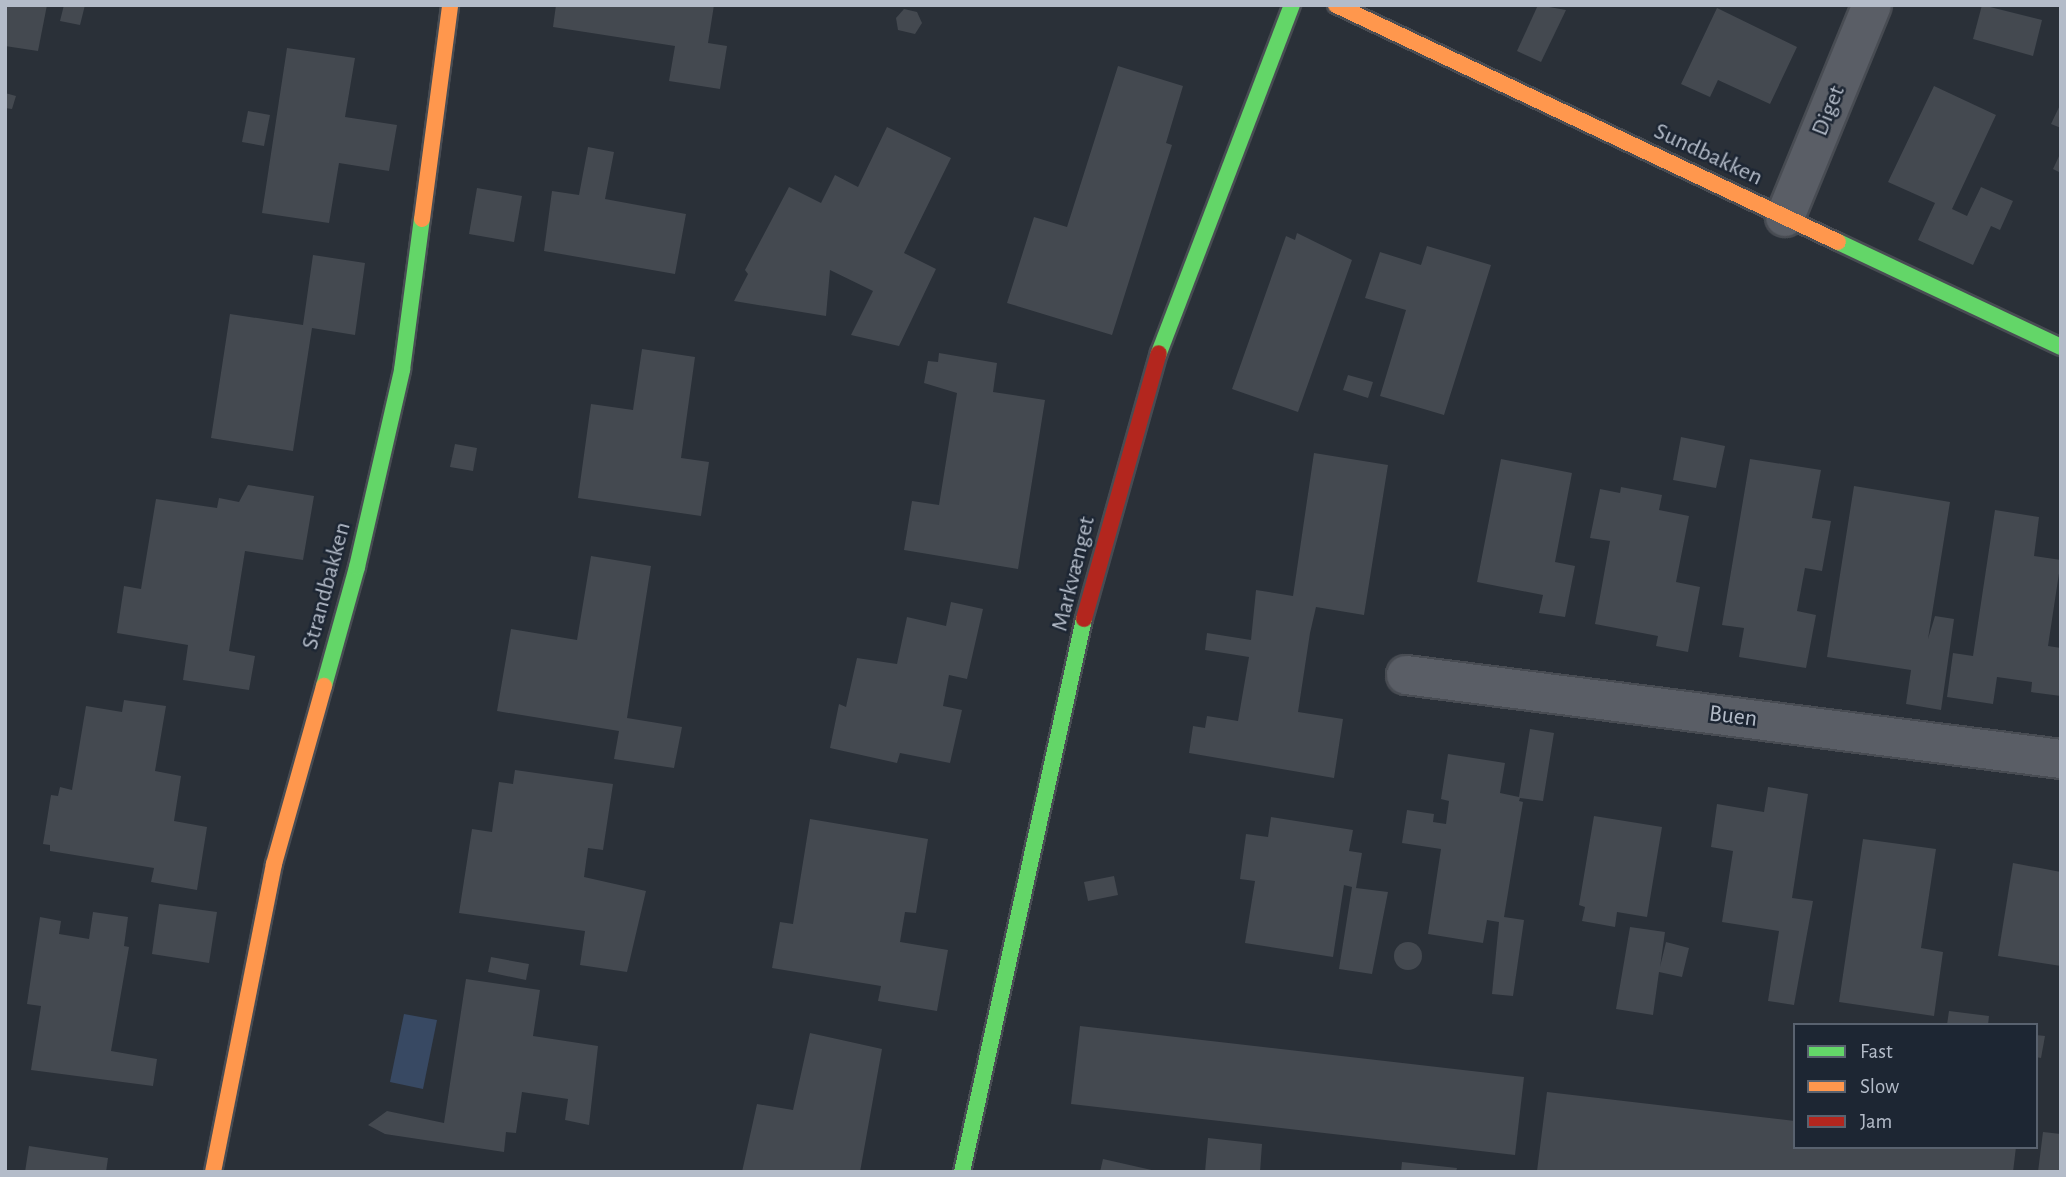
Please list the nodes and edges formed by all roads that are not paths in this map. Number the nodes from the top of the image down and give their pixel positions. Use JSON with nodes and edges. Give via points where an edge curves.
{"nodes":[{"id":1,"x":450,"y":5,"type":"edge"},
{"id":2,"x":1292,"y":5,"type":"edge"},
{"id":3,"x":1336,"y":5,"type":"edge"},
{"id":4,"x":1872,"y":5,"type":"edge"},
{"id":5,"x":1785,"y":217,"type":"junction"},
{"id":6,"x":2061,"y":347,"type":"edge"},
{"id":7,"x":1406,"y":675,"type":"dead end"},
{"id":8,"x":2061,"y":759,"type":"edge"},
{"id":9,"x":214,"y":1172,"type":"edge"},
{"id":10,"x":962,"y":1172,"type":"edge"}],
"edges":[{"from":1,"to":9,"type":"street","name":"Strandbakken","via":[[402,370],[357,566],[274,864]]},
{"from":2,"to":10,"type":"street","name":"Markvænget","via":[[1156,360],[1102,549]]},
{"from":3,"to":5,"type":"street","name":"Sundbakken"},
{"from":4,"to":5,"type":"street","name":"Diget"},
{"from":5,"to":6,"type":"street","name":"Sundbakken"},
{"from":7,"to":8,"type":"street","name":"Buen"}]}
